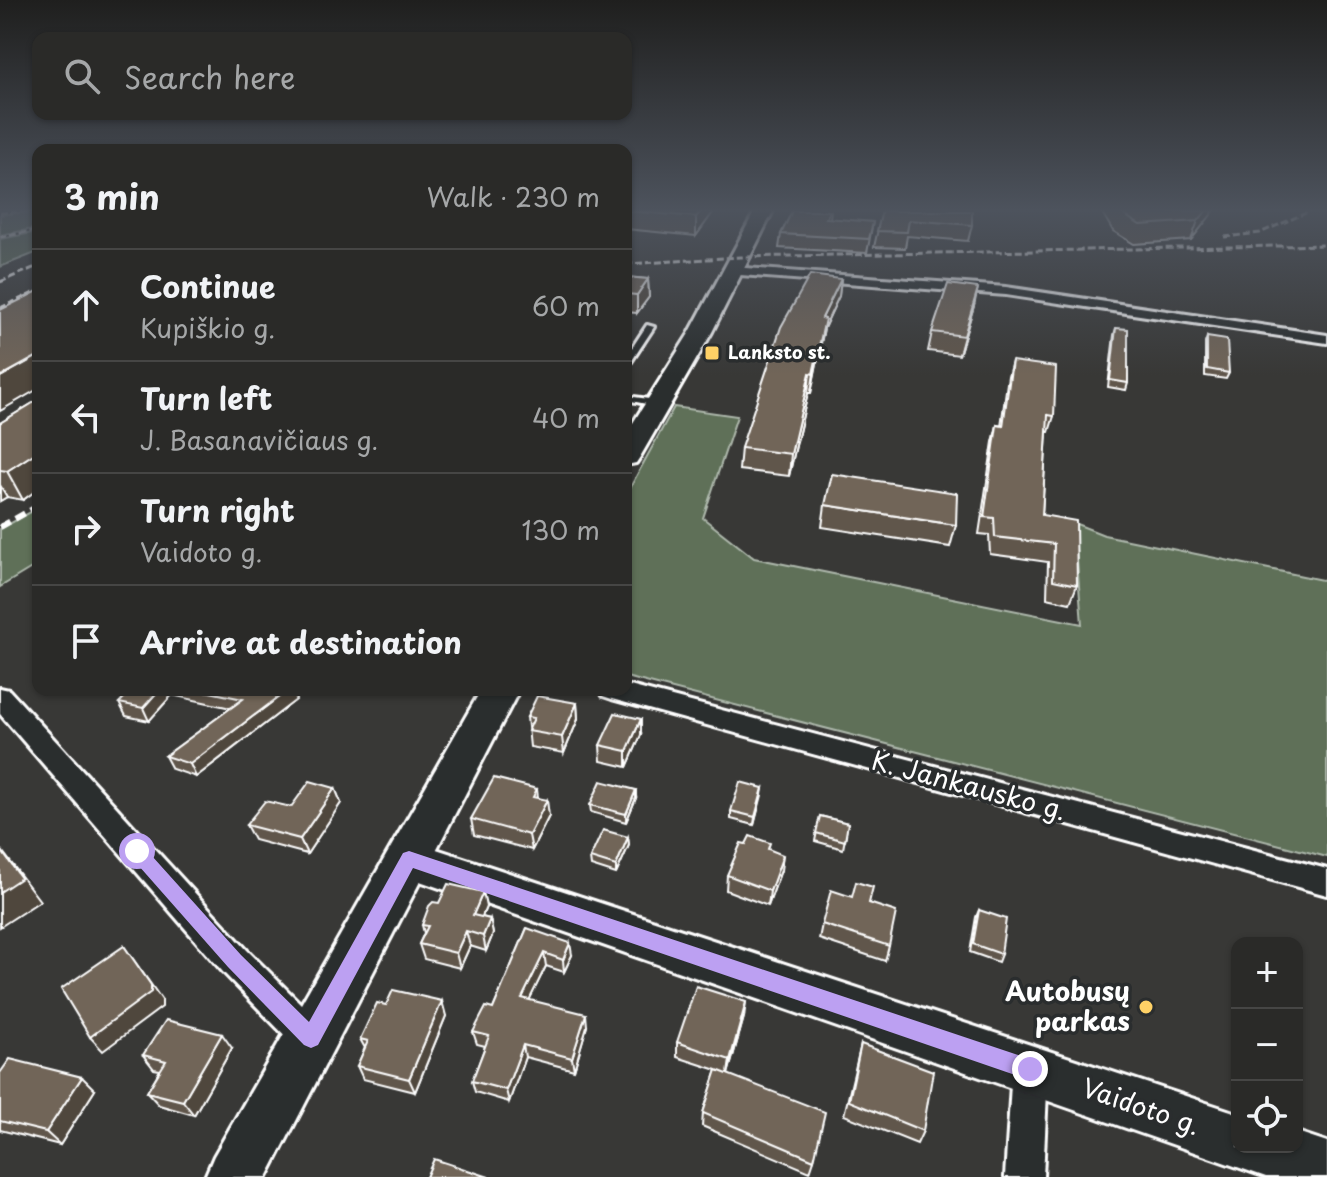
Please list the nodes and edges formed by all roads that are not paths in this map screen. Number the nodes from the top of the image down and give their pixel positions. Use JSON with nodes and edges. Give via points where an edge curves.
{"nodes":[{"id":1,"x":735,"y":266,"type":"edge"},
{"id":2,"x":732,"y":271,"type":"junction"},
{"id":3,"x":650,"y":327,"type":"dead end"},
{"id":4,"x":1327,"y":339,"type":"edge"},
{"id":5,"x":632,"y":354,"type":"edge"},
{"id":6,"x":632,"y":399,"type":"edge"},
{"id":7,"x":657,"y":403,"type":"junction"},
{"id":8,"x":632,"y":447,"type":"edge"},
{"id":9,"x":632,"y":695,"type":"edge"},
{"id":10,"x":497,"y":696,"type":"edge"},
{"id":11,"x":0,"y":697,"type":"edge"},
{"id":12,"x":409,"y":859,"type":"junction"},
{"id":13,"x":1327,"y":882,"type":"edge"},
{"id":14,"x":311,"y":1038,"type":"junction"},
{"id":15,"x":1030,"y":1069,"type":"junction"},
{"id":16,"x":1231,"y":1138,"type":"edge"},
{"id":17,"x":1277,"y":1153,"type":"edge"},
{"id":18,"x":1327,"y":1170,"type":"edge"},
{"id":19,"x":235,"y":1177,"type":"edge"},
{"id":20,"x":1024,"y":1177,"type":"edge"}],
"edges":[{"from":1,"to":2,"type":"main road"},
{"from":2,"to":4,"type":"street","via":[[1006,291]]},
{"from":2,"to":7,"type":"main road"},
{"from":3,"to":5,"type":"lane"},
{"from":6,"to":7,"type":"lane"},
{"from":7,"to":8,"type":"main road"},
{"from":9,"to":13,"type":"street","name":"K. Jankausko g."},
{"from":10,"to":12,"type":"main road"},
{"from":11,"to":14,"type":"street","via":[[235,961]]},
{"from":12,"to":14,"type":"main road"},
{"from":12,"to":15,"type":"main road","name":"Vaidoto g."},
{"from":14,"to":19,"type":"main road"},
{"from":15,"to":16,"type":"main road","name":"Vaidoto g."},
{"from":15,"to":20,"type":"street"},
{"from":17,"to":18,"type":"main road"}]}
